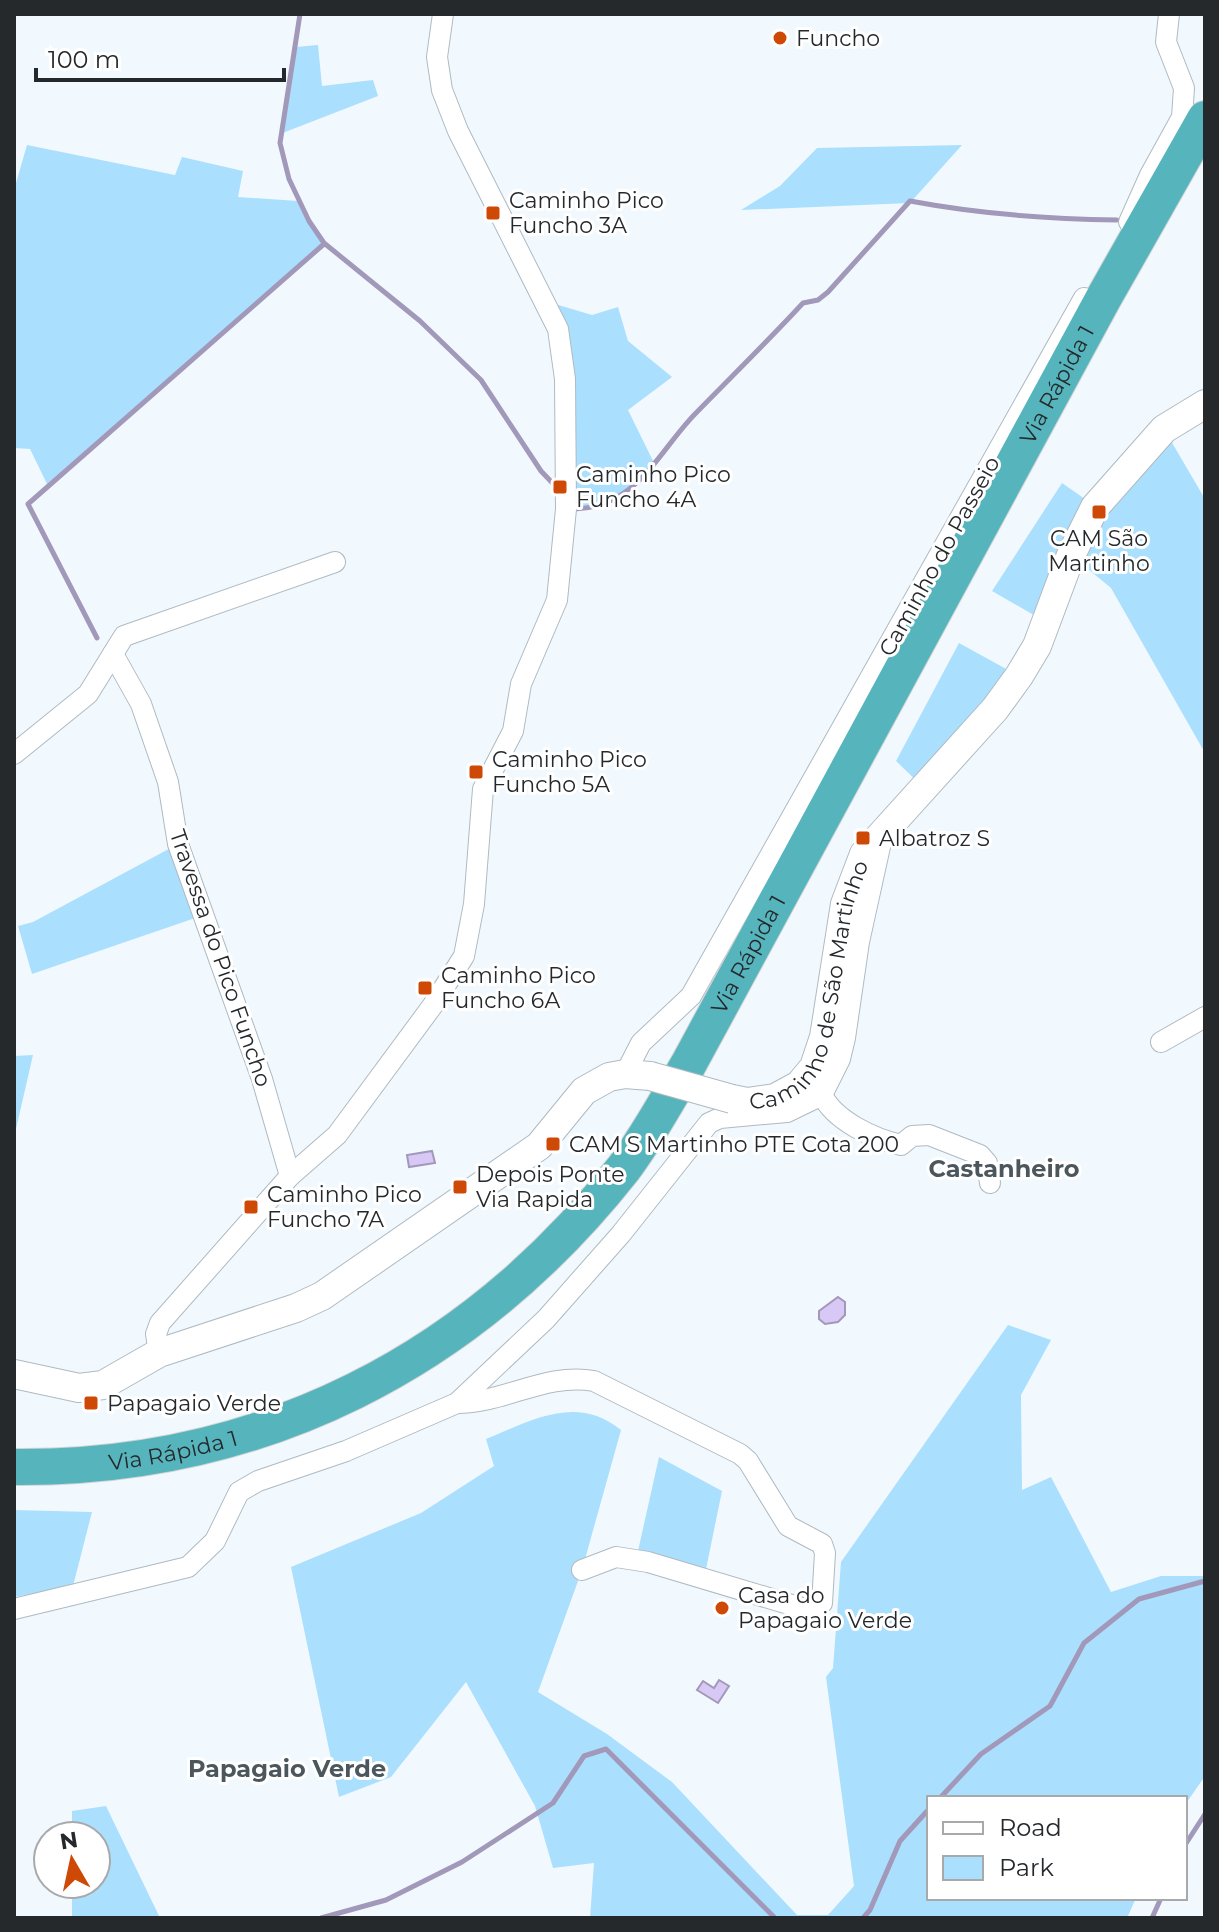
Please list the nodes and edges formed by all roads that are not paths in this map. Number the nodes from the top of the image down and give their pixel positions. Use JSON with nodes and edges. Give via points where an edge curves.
{"nodes":[{"id":1,"x":443,"y":14,"type":"edge"},
{"id":2,"x":1169,"y":14,"type":"edge"},
{"id":3,"x":1205,"y":119,"type":"edge"},
{"id":4,"x":1205,"y":158,"type":"edge"},
{"id":5,"x":1205,"y":404,"type":"edge"},
{"id":6,"x":335,"y":562,"type":"dead end"},
{"id":7,"x":113,"y":654,"type":"junction"},
{"id":8,"x":14,"y":754,"type":"edge"},
{"id":9,"x":883,"y":832,"type":"junction"},
{"id":10,"x":1205,"y":1017,"type":"edge"},
{"id":11,"x":1161,"y":1042,"type":"dead end"},
{"id":12,"x":637,"y":1075,"type":"junction"},
{"id":13,"x":822,"y":1095,"type":"junction"},
{"id":14,"x":290,"y":1176,"type":"junction"},
{"id":15,"x":990,"y":1183,"type":"dead end"},
{"id":16,"x":159,"y":1353,"type":"junction"},
{"id":17,"x":14,"y":1374,"type":"edge"},
{"id":18,"x":457,"y":1403,"type":"junction"},
{"id":19,"x":14,"y":1467,"type":"edge"},
{"id":20,"x":14,"y":1489,"type":"edge"},
{"id":21,"x":582,"y":1570,"type":"dead end"},
{"id":22,"x":14,"y":1609,"type":"edge"}],
"edges":[{"from":1,"to":14,"type":"street","via":[[437,57],[442,90],[558,329],[565,379],[566,509],[557,600],[521,684],[513,731],[483,789],[474,904],[464,956],[337,1135]]},
{"from":2,"to":12,"type":"street","name":"Caminho do Passeio","via":[[1166,42],[1184,88],[1182,117],[1129,222],[691,996],[641,1043]]},
{"from":3,"to":19,"type":"highway","name":"Via Rápida 1","via":[[688,1065],[626,1165],[576,1226],[455,1333],[380,1379],[306,1415],[233,1440],[158,1457]]},
{"from":4,"to":20,"type":"highway","name":"Via Rápida 1","via":[[708,1071],[643,1174],[592,1236],[548,1285],[498,1327],[428,1375],[346,1419],[275,1448],[201,1469],[127,1483]]},
{"from":5,"to":9,"type":"street","name":"Caminho de São Martinho","via":[[1164,429],[1095,507],[1067,563],[1037,646],[1019,676]]},
{"from":6,"to":7,"type":"street","via":[[124,636]]},
{"from":7,"to":8,"type":"street","via":[[88,694]]},
{"from":7,"to":14,"type":"street","name":"Travessa do Pico Funcho","via":[[141,704],[168,782],[178,844],[262,1079]]},
{"from":9,"to":12,"type":"street","name":"Caminho de São Martinho","bridge":true,"via":[[864,854],[849,886],[824,1037],[814,1067],[799,1085],[775,1098],[747,1102]]},
{"from":9,"to":13,"type":"street","via":[[845,1038]]},
{"from":10,"to":11,"type":"street"},
{"from":12,"to":16,"type":"street","via":[[609,1077],[584,1091],[539,1146],[322,1296]]},
{"from":13,"to":15,"type":"street","via":[[840,1115],[878,1140],[901,1145],[912,1136],[929,1135],[980,1155]]},
{"from":13,"to":18,"type":"street","via":[[787,1112],[709,1123],[546,1319]]},
{"from":14,"to":16,"type":"street","via":[[160,1323]]},
{"from":16,"to":17,"type":"street","via":[[92,1388]]},
{"from":18,"to":21,"type":"street","via":[[570,1378],[594,1381],[740,1454],[788,1526],[817,1539],[825,1553],[822,1603],[812,1611],[648,1562],[616,1557]]},
{"from":18,"to":22,"type":"street","via":[[239,1492],[215,1541],[188,1567]]}]}
